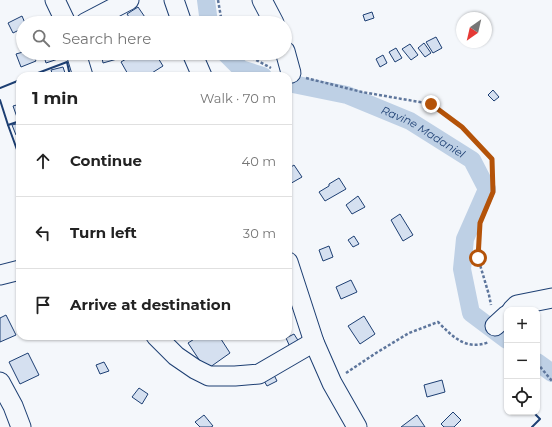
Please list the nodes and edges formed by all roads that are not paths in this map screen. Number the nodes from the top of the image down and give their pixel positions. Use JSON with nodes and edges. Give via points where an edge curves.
{"nodes":[{"id":1,"x":55,"y":0,"type":"edge"},
{"id":2,"x":129,"y":0,"type":"edge"},
{"id":3,"x":174,"y":0,"type":"edge"},
{"id":4,"x":262,"y":0,"type":"edge"},
{"id":5,"x":63,"y":16,"type":"edge"},
{"id":6,"x":98,"y":16,"type":"edge"},
{"id":7,"x":180,"y":16,"type":"edge"},
{"id":8,"x":270,"y":16,"type":"edge"},
{"id":9,"x":78,"y":60,"type":"edge"},
{"id":10,"x":195,"y":60,"type":"edge"},
{"id":11,"x":287,"y":60,"type":"edge"},
{"id":12,"x":82,"y":72,"type":"edge"},
{"id":13,"x":200,"y":72,"type":"edge"},
{"id":14,"x":291,"y":72,"type":"edge"},
{"id":15,"x":16,"y":271,"type":"edge"},
{"id":16,"x":292,"y":274,"type":"edge"},
{"id":17,"x":0,"y":275,"type":"edge"},
{"id":18,"x":552,"y":298,"type":"edge"},
{"id":19,"x":515,"y":307,"type":"edge"},
{"id":20,"x":160,"y":340,"type":"edge"},
{"id":21,"x":314,"y":342,"type":"junction"},
{"id":22,"x":0,"y":382,"type":"edge"},
{"id":23,"x":21,"y":427,"type":"edge"},
{"id":24,"x":357,"y":427,"type":"edge"}],
"edges":[{"from":1,"to":5,"type":"street"},
{"from":2,"to":6,"type":"street"},
{"from":3,"to":7,"type":"street"},
{"from":4,"to":8,"type":"street"},
{"from":9,"to":12,"type":"street"},
{"from":10,"to":13,"type":"street"},
{"from":11,"to":14,"type":"street"},
{"from":15,"to":17,"type":"street"},
{"from":16,"to":21,"type":"street"},
{"from":18,"to":19,"type":"street"},
{"from":20,"to":21,"type":"street","via":[[176,356],[210,376],[259,374]]},
{"from":21,"to":24,"type":"street","via":[[332,383]]},
{"from":22,"to":23,"type":"street"}]}
